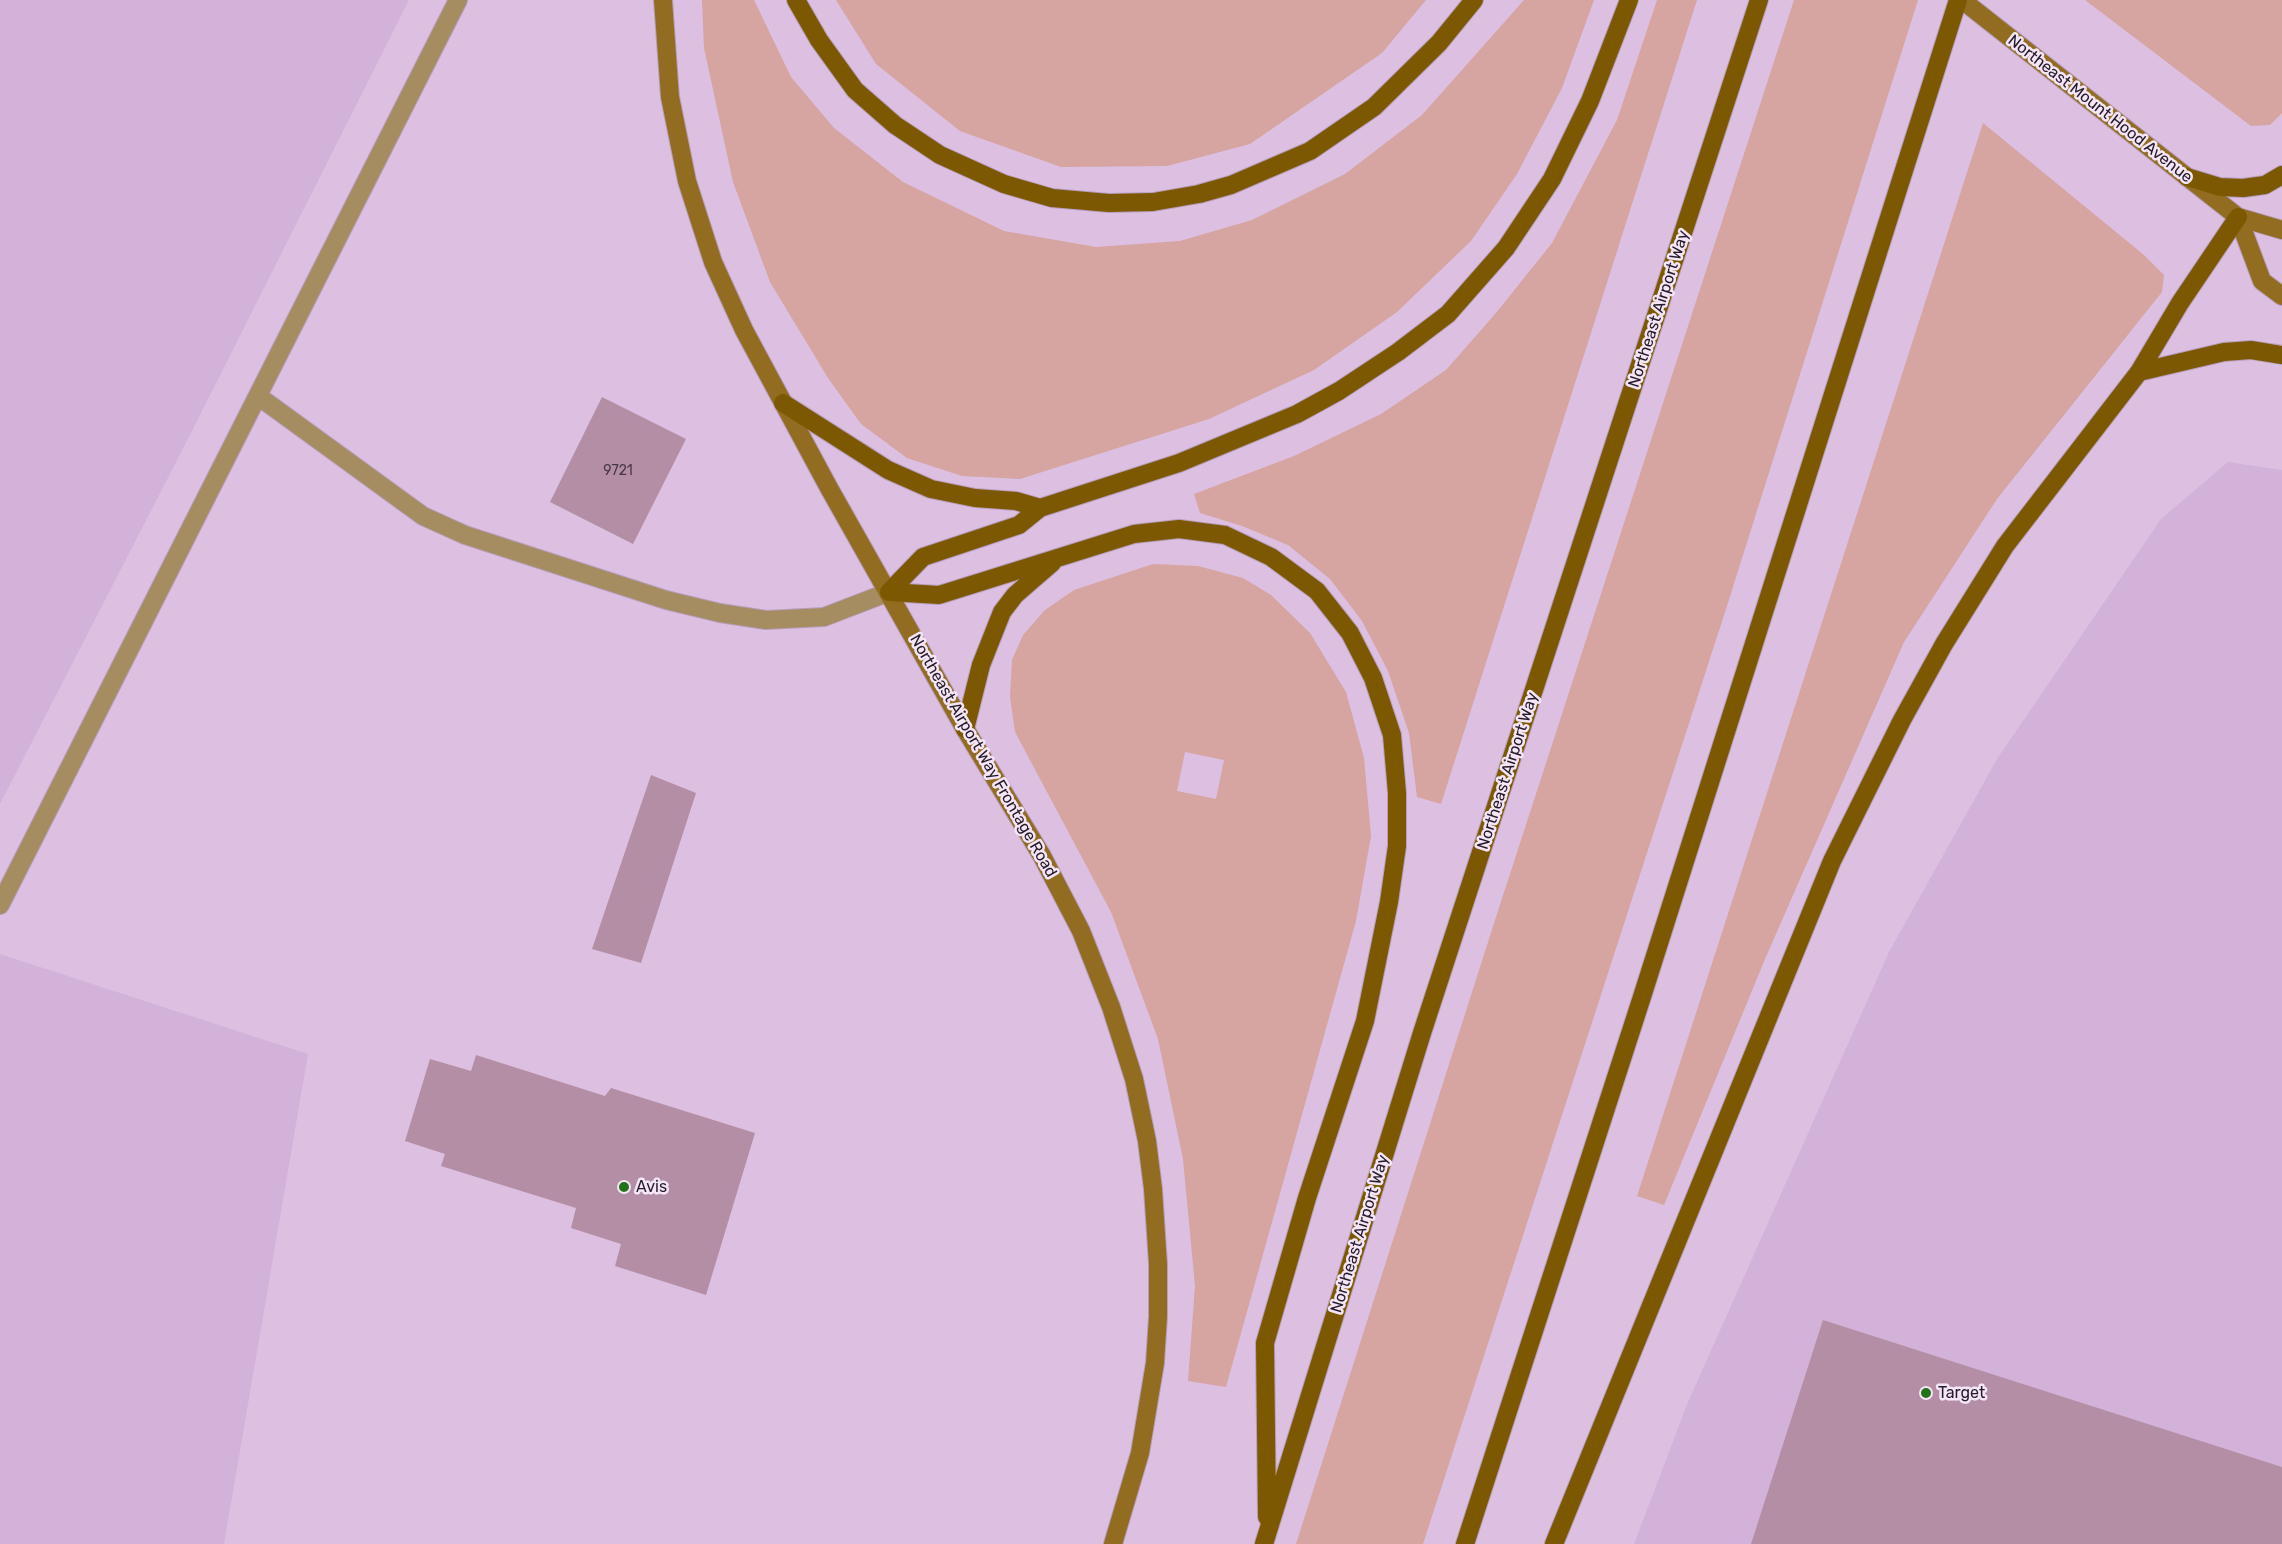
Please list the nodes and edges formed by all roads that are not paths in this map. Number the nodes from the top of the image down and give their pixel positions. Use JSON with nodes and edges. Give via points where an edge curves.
{"nodes":[{"id":1,"x":458,"y":0,"type":"edge"},
{"id":2,"x":663,"y":0,"type":"edge"},
{"id":3,"x":796,"y":0,"type":"edge"},
{"id":4,"x":1474,"y":0,"type":"edge"},
{"id":5,"x":1629,"y":0,"type":"edge"},
{"id":6,"x":1759,"y":0,"type":"edge"},
{"id":7,"x":1960,"y":0,"type":"edge"},
{"id":8,"x":2282,"y":175,"type":"edge"},
{"id":9,"x":2187,"y":177,"type":"junction"},
{"id":10,"x":2238,"y":217,"type":"junction"},
{"id":11,"x":2282,"y":230,"type":"edge"},
{"id":12,"x":2282,"y":297,"type":"edge"},
{"id":13,"x":2282,"y":355,"type":"edge"},
{"id":14,"x":2139,"y":372,"type":"junction"},
{"id":15,"x":258,"y":396,"type":"junction"},
{"id":16,"x":783,"y":403,"type":"junction"},
{"id":17,"x":1040,"y":508,"type":"junction"},
{"id":18,"x":1058,"y":558,"type":"junction"},
{"id":19,"x":889,"y":592,"type":"junction"},
{"id":20,"x":965,"y":729,"type":"junction"},
{"id":21,"x":0,"y":905,"type":"edge"},
{"id":22,"x":1265,"y":1539,"type":"edge"},
{"id":23,"x":1113,"y":1544,"type":"edge"},
{"id":24,"x":1465,"y":1544,"type":"edge"},
{"id":25,"x":1554,"y":1544,"type":"edge"}],
"edges":[{"from":1,"to":15,"type":"lane"},
{"from":2,"to":16,"type":"street","name":"Northeast Airport Way Frontage Road","via":[[670,98],[687,181],[714,262]]},
{"from":3,"to":4,"type":"main road","via":[[855,90],[895,124],[940,154],[1004,183],[1052,198],[1153,202],[1231,185],[1310,151],[1374,107],[1440,43]]},
{"from":5,"to":17,"type":"main road","via":[[1590,101],[1552,179],[1506,248],[1448,314],[1398,352],[1297,414],[1179,463]]},
{"from":6,"to":22,"type":"main road","name":"Northeast Airport Way","via":[[1422,1033]]},
{"from":7,"to":9,"type":"street","name":"Northeast Mount Hood Avenue"},
{"from":7,"to":24,"type":"main road"},
{"from":8,"to":9,"type":"main road","via":[[2265,185],[2243,188],[2220,187]]},
{"from":9,"to":10,"type":"street","name":"Northeast Mount Hood Avenue"},
{"from":10,"to":11,"type":"street","name":"Northeast Mount Hood Avenue"},
{"from":10,"to":12,"type":"street","via":[[2262,281]]},
{"from":10,"to":14,"type":"main road"},
{"from":13,"to":14,"type":"main road","via":[[2252,350],[2224,352]]},
{"from":14,"to":25,"type":"main road","via":[[2005,546],[1944,644],[1892,740],[1832,861]]},
{"from":15,"to":19,"type":"lane","via":[[423,516],[465,535],[666,600],[766,620],[824,617]]},
{"from":15,"to":21,"type":"lane"},
{"from":16,"to":17,"type":"main road","via":[[888,470],[931,489]]},
{"from":16,"to":19,"type":"street","name":"Northeast Airport Way Frontage Road"},
{"from":17,"to":19,"type":"main road","via":[[1019,525],[923,557]]},
{"from":18,"to":19,"type":"main road","via":[[939,594]]},
{"from":18,"to":20,"type":"main road","via":[[1002,612],[981,665]]},
{"from":18,"to":22,"type":"main road","via":[[1134,534],[1179,529],[1225,535],[1271,556],[1317,591],[1350,633],[1373,678],[1392,735],[1397,846],[1365,1021],[1265,1343]]},
{"from":19,"to":20,"type":"street","name":"Northeast Airport Way Frontage Road"},
{"from":20,"to":23,"type":"street","name":"Northeast Airport Way Frontage Road","via":[[1042,856],[1081,931],[1131,1069],[1147,1141],[1158,1264],[1155,1363],[1140,1453]]}]}
